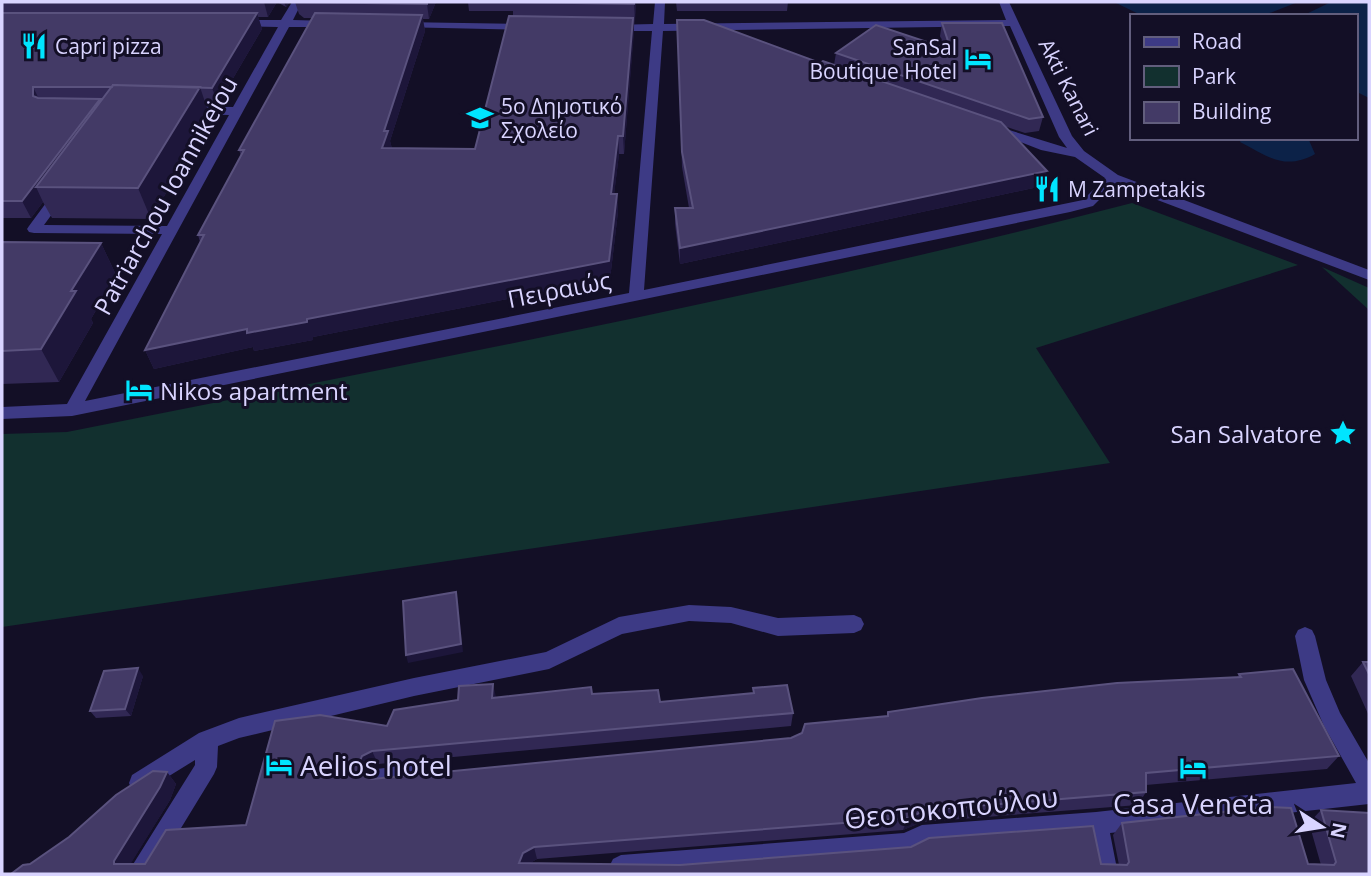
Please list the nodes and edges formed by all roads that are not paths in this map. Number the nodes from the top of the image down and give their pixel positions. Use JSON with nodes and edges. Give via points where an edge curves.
{"nodes":[{"id":1,"x":297,"y":2,"type":"edge"},
{"id":2,"x":660,"y":2,"type":"edge"},
{"id":3,"x":1004,"y":2,"type":"edge"},
{"id":4,"x":218,"y":23,"type":"edge"},
{"id":5,"x":285,"y":23,"type":"junction"},
{"id":6,"x":1013,"y":23,"type":"junction"},
{"id":7,"x":341,"y":24,"type":"edge"},
{"id":8,"x":382,"y":24,"type":"edge"},
{"id":9,"x":548,"y":27,"type":"edge"},
{"id":10,"x":604,"y":28,"type":"edge"},
{"id":11,"x":659,"y":29,"type":"junction"},
{"id":12,"x":706,"y":29,"type":"junction"},
{"id":13,"x":745,"y":42,"type":"edge"},
{"id":14,"x":173,"y":110,"type":"edge"},
{"id":15,"x":237,"y":111,"type":"junction"},
{"id":16,"x":980,"y":125,"type":"edge"},
{"id":17,"x":1079,"y":154,"type":"junction"},
{"id":18,"x":74,"y":174,"type":"edge"},
{"id":19,"x":1113,"y":178,"type":"junction"},
{"id":20,"x":171,"y":230,"type":"junction"},
{"id":21,"x":1369,"y":275,"type":"edge"},
{"id":22,"x":636,"y":298,"type":"junction"},
{"id":23,"x":72,"y":410,"type":"junction"},
{"id":24,"x":2,"y":413,"type":"edge"},
{"id":25,"x":854,"y":624,"type":"dead end"},
{"id":26,"x":1305,"y":636,"type":"dead end"},
{"id":27,"x":207,"y":740,"type":"junction"},
{"id":28,"x":429,"y":774,"type":"edge"},
{"id":29,"x":378,"y":778,"type":"edge"},
{"id":30,"x":1369,"y":784,"type":"edge"},
{"id":31,"x":1369,"y":793,"type":"edge"},
{"id":32,"x":117,"y":797,"type":"edge"},
{"id":33,"x":1287,"y":800,"type":"junction"},
{"id":34,"x":1096,"y":823,"type":"junction"},
{"id":35,"x":1295,"y":825,"type":"edge"},
{"id":36,"x":742,"y":865,"type":"edge"},
{"id":37,"x":593,"y":869,"type":"edge"},
{"id":38,"x":139,"y":874,"type":"edge"},
{"id":39,"x":1106,"y":874,"type":"edge"}],
"edges":[{"from":1,"to":5,"type":"street","name":"Patriarchou Ioannikeiou"},
{"from":2,"to":11,"type":"street"},
{"from":3,"to":6,"type":"street","name":"Akti Kanari"},
{"from":4,"to":5,"type":"street"},
{"from":5,"to":7,"type":"street"},
{"from":5,"to":15,"type":"street","name":"Patriarchou Ioannikeiou"},
{"from":6,"to":12,"type":"street"},
{"from":6,"to":17,"type":"street","name":"Akti Kanari","via":[[1066,137]]},
{"from":8,"to":9,"type":"street"},
{"from":10,"to":11,"type":"street"},
{"from":11,"to":12,"type":"street"},
{"from":11,"to":22,"type":"street"},
{"from":12,"to":13,"type":"street"},
{"from":14,"to":15,"type":"street"},
{"from":15,"to":20,"type":"street","name":"Patriarchou Ioannikeiou"},
{"from":16,"to":17,"type":"street"},
{"from":17,"to":19,"type":"street","name":"Akti Kanari"},
{"from":18,"to":20,"type":"street","via":[[34,229]]},
{"from":19,"to":21,"type":"street","name":"Akti Kanari"},
{"from":19,"to":22,"type":"street","name":"Πειραιώς","via":[[1088,203],[1070,208]]},
{"from":20,"to":23,"type":"street","name":"Patriarchou Ioannikeiou"},
{"from":22,"to":23,"type":"street","name":"Πειραιώς"},
{"from":23,"to":24,"type":"street","name":"Πειραιώς"},
{"from":25,"to":27,"type":"street","via":[[778,627],[730,615],[666,617],[619,626],[549,660],[387,693],[239,728]]},
{"from":26,"to":30,"type":"street","via":[[1315,680]]},
{"from":27,"to":32,"type":"street"},
{"from":27,"to":38,"type":"street","via":[[206,767]]},
{"from":28,"to":29,"type":"street"},
{"from":31,"to":33,"type":"street","name":"Θεοτοκοπούλου"},
{"from":33,"to":34,"type":"street","name":"Θεοτοκοπούλου"},
{"from":33,"to":35,"type":"street"},
{"from":34,"to":36,"type":"street","name":"Θεοτοκοπούλου","via":[[922,835],[906,844]]},
{"from":34,"to":39,"type":"street"},
{"from":36,"to":37,"type":"street","name":"Θεοτοκοπούλου"}]}
